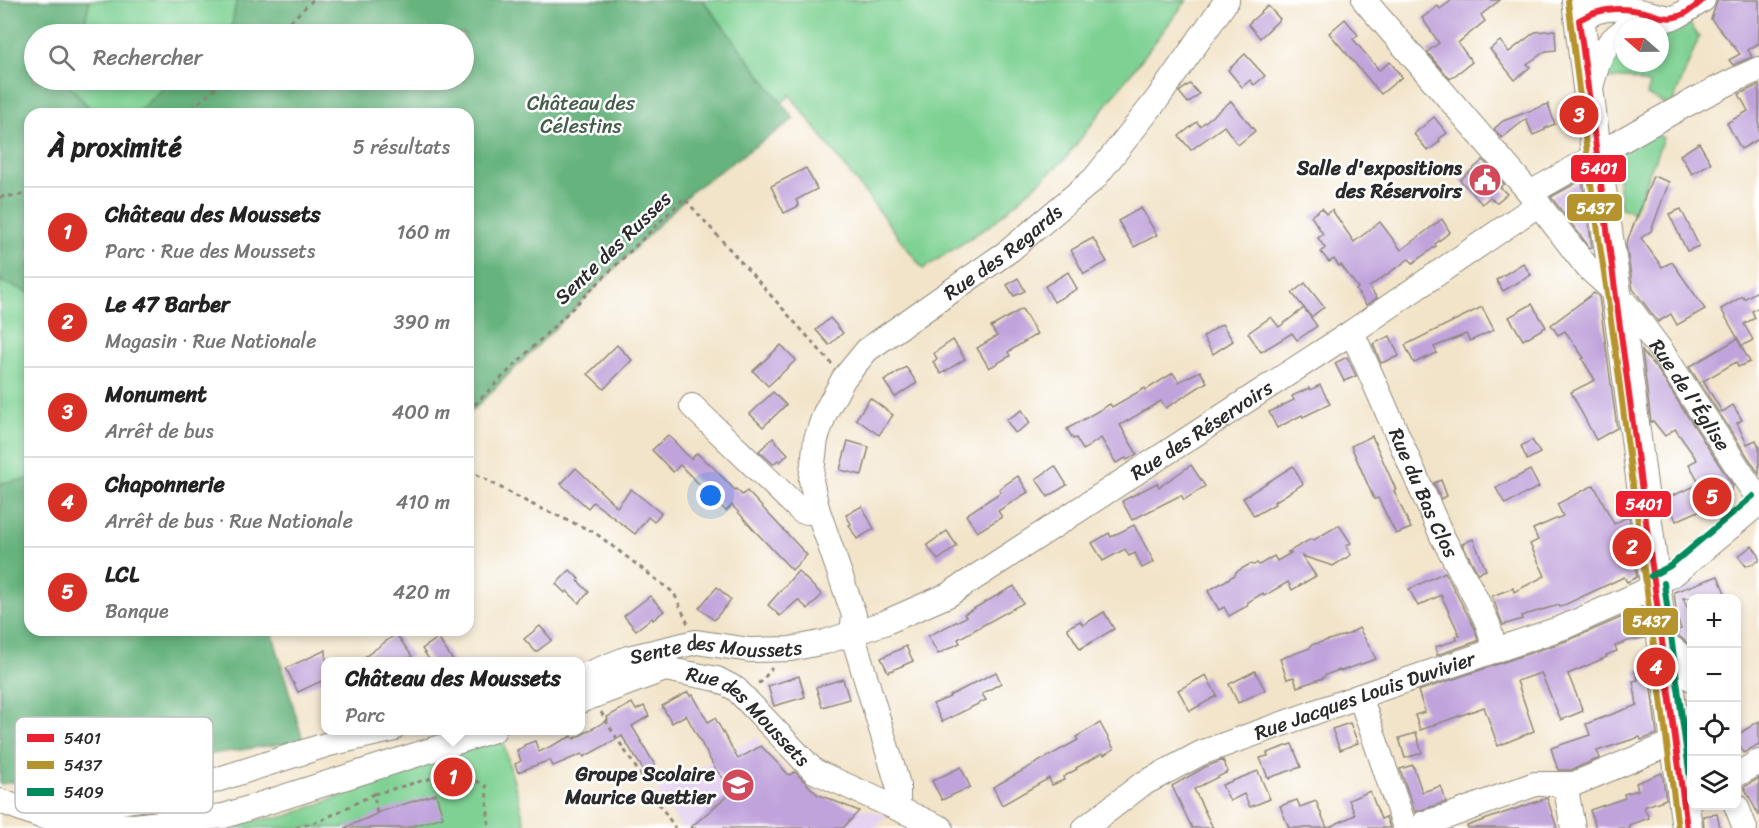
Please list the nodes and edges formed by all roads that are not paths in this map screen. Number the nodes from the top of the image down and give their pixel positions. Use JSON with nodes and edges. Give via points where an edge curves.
{"nodes":[{"id":1,"x":1227,"y":0,"type":"edge"},
{"id":2,"x":1364,"y":0,"type":"edge"},
{"id":3,"x":1703,"y":0,"type":"edge"},
{"id":4,"x":1578,"y":10,"type":"edge"},
{"id":5,"x":1669,"y":18,"type":"edge"},
{"id":6,"x":1615,"y":22,"type":"edge"},
{"id":7,"x":1615,"y":31,"type":"edge"},
{"id":8,"x":1759,"y":69,"type":"edge"},
{"id":9,"x":1589,"y":93,"type":"junction"},
{"id":10,"x":1597,"y":156,"type":"junction"},
{"id":11,"x":1534,"y":199,"type":"junction"},
{"id":12,"x":1616,"y":293,"type":"junction"},
{"id":13,"x":1352,"y":332,"type":"junction"},
{"id":14,"x":692,"y":406,"type":"dead end"},
{"id":15,"x":1759,"y":502,"type":"edge"},
{"id":16,"x":817,"y":508,"type":"junction"},
{"id":17,"x":1654,"y":584,"type":"junction"},
{"id":18,"x":852,"y":633,"type":"junction"},
{"id":19,"x":1662,"y":644,"type":"junction"},
{"id":20,"x":1495,"y":651,"type":"junction"},
{"id":21,"x":1687,"y":666,"type":"edge"},
{"id":22,"x":585,"y":674,"type":"edge"},
{"id":23,"x":1360,"y":696,"type":"junction"},
{"id":24,"x":587,"y":699,"type":"edge"},
{"id":25,"x":369,"y":735,"type":"edge"},
{"id":26,"x":478,"y":735,"type":"edge"},
{"id":27,"x":1675,"y":742,"type":"junction"},
{"id":28,"x":1759,"y":762,"type":"edge"},
{"id":29,"x":1741,"y":773,"type":"edge"},
{"id":30,"x":213,"y":781,"type":"edge"},
{"id":31,"x":1564,"y":784,"type":"junction"},
{"id":32,"x":0,"y":800,"type":"edge"},
{"id":33,"x":15,"y":806,"type":"edge"},
{"id":34,"x":898,"y":808,"type":"junction"},
{"id":35,"x":1739,"y":810,"type":"edge"},
{"id":36,"x":32,"y":813,"type":"edge"},
{"id":37,"x":1415,"y":827,"type":"edge"},
{"id":38,"x":941,"y":828,"type":"edge"},
{"id":39,"x":1085,"y":828,"type":"edge"},
{"id":40,"x":1573,"y":828,"type":"edge"},
{"id":41,"x":1687,"y":828,"type":"edge"},
{"id":42,"x":1745,"y":828,"type":"edge"}],
"edges":[{"from":1,"to":16,"type":"street","name":"Rue des Regards","via":[[1158,98],[1094,179],[1010,250],[867,350],[844,378],[816,440],[811,480]]},
{"from":2,"to":11,"type":"street","name":"Rue de l'Église"},
{"from":3,"to":5,"type":"street"},
{"from":4,"to":6,"type":"street","via":[[1600,27]]},
{"from":4,"to":9,"type":"main road"},
{"from":7,"to":9,"type":"street","via":[[1601,53]]},
{"from":8,"to":10,"type":"street","name":"Rue des Réservoirs","via":[[1672,112]]},
{"from":9,"to":10,"type":"main road"},
{"from":10,"to":11,"type":"street","name":"Rue des Réservoirs"},
{"from":10,"to":12,"type":"main road"},
{"from":11,"to":12,"type":"street","name":"Rue de l'Église","via":[[1587,267]]},
{"from":11,"to":13,"type":"street","name":"Rue des Réservoirs"},
{"from":12,"to":15,"type":"street","name":"Rue de l'Église","via":[[1663,353]]},
{"from":12,"to":17,"type":"main road"},
{"from":13,"to":18,"type":"street","name":"Rue des Réservoirs","via":[[948,595]]},
{"from":13,"to":20,"type":"street","name":"Rue du Bas Clos","via":[[1442,536],[1488,624]]},
{"from":14,"to":16,"type":"street","via":[[801,511]]},
{"from":15,"to":17,"type":"street","name":"Rue Jacques Louis Duvivier","via":[[1675,573]]},
{"from":16,"to":18,"type":"street","name":"Rue des Regards","via":[[854,615]]},
{"from":17,"to":19,"type":"main road"},
{"from":17,"to":20,"type":"street","name":"Rue Jacques Louis Duvivier","via":[[1564,627]]},
{"from":18,"to":22,"type":"street","name":"Sente des Moussets","via":[[790,649],[750,650],[696,642],[628,658]]},
{"from":18,"to":34,"type":"street","name":"Rue des Regards","via":[[898,784]]},
{"from":19,"to":21,"type":"street","via":[[1674,648]]},
{"from":19,"to":27,"type":"main road"},
{"from":20,"to":23,"type":"street","name":"Rue Jacques Louis Duvivier"},
{"from":23,"to":37,"type":"street"},
{"from":23,"to":39,"type":"street","name":"Rue Jacques Louis Duvivier","via":[[1201,753],[1141,785]]},
{"from":24,"to":34,"type":"street","name":"Rue des Moussets","via":[[665,669],[717,679],[736,689],[814,771]]},
{"from":25,"to":30,"type":"street"},
{"from":26,"to":36,"type":"street","via":[[224,816],[134,826],[80,823]]},
{"from":27,"to":31,"type":"street","via":[[1574,784]]},
{"from":27,"to":41,"type":"main road"},
{"from":28,"to":29,"type":"street"},
{"from":31,"to":37,"type":"street","via":[[1535,784]]},
{"from":31,"to":40,"type":"street"},
{"from":32,"to":33,"type":"street"},
{"from":34,"to":38,"type":"street","name":"Rue des Moussets"},
{"from":35,"to":42,"type":"street"}]}
